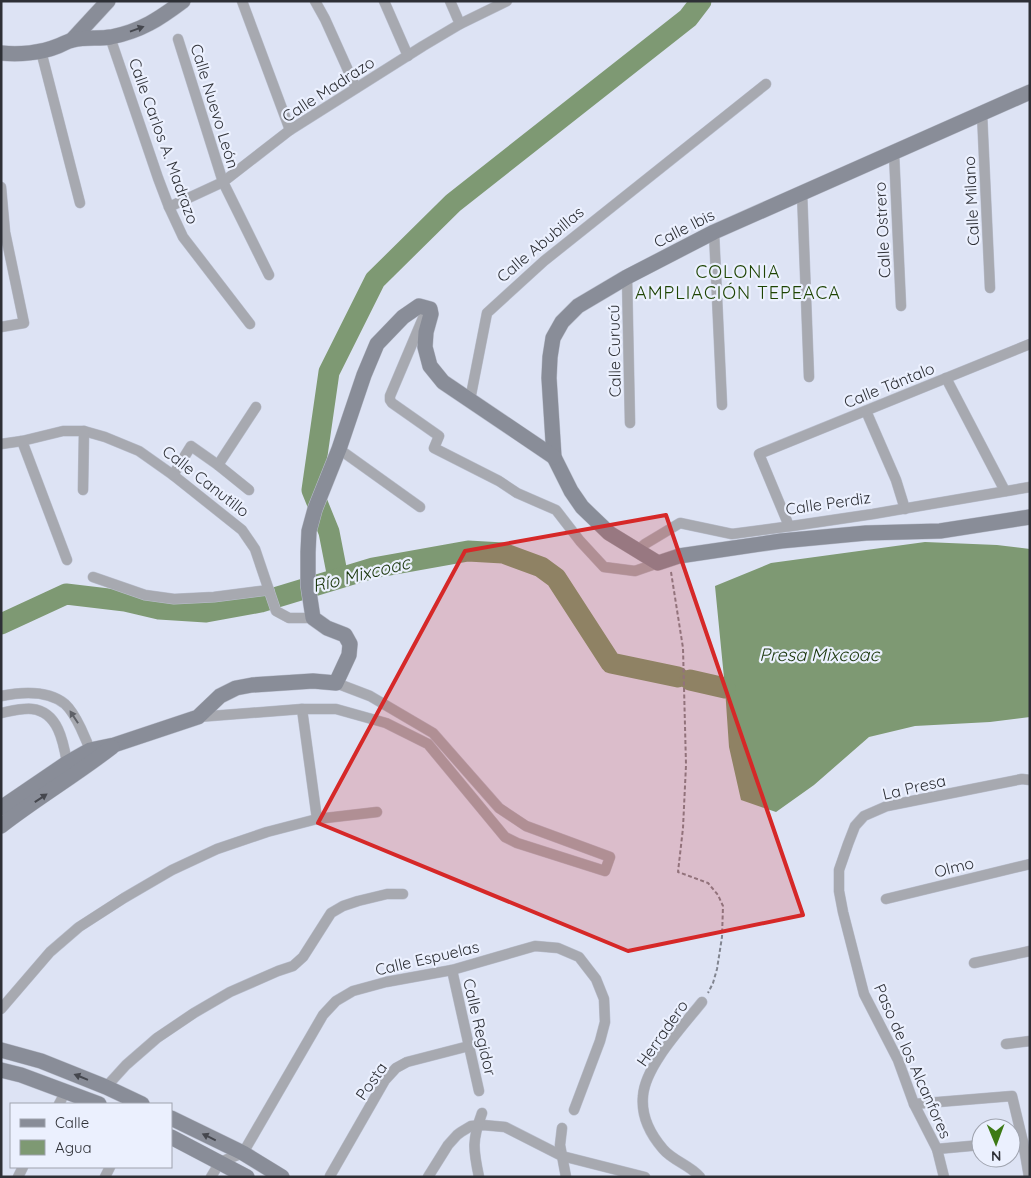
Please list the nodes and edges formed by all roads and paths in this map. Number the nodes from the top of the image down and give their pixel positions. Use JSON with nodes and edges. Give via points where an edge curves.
{"nodes":[{"id":1,"x":108,"y":1,"type":"edge"},
{"id":2,"x":183,"y":1,"type":"edge"},
{"id":3,"x":242,"y":1,"type":"edge"},
{"id":4,"x":315,"y":1,"type":"edge"},
{"id":5,"x":384,"y":1,"type":"edge"},
{"id":6,"x":450,"y":1,"type":"edge"},
{"id":7,"x":507,"y":1,"type":"edge"},
{"id":8,"x":460,"y":24,"type":"junction"},
{"id":9,"x":110,"y":37,"type":"junction"},
{"id":10,"x":178,"y":39,"type":"dead end"},
{"id":11,"x":72,"y":40,"type":"junction"},
{"id":12,"x":41,"y":51,"type":"junction"},
{"id":13,"x":1,"y":53,"type":"edge"},
{"id":14,"x":408,"y":56,"type":"junction"},
{"id":15,"x":766,"y":84,"type":"dead end"},
{"id":16,"x":356,"y":88,"type":"junction"},
{"id":17,"x":1030,"y":92,"type":"edge"},
{"id":18,"x":982,"y":113,"type":"junction"},
{"id":19,"x":290,"y":130,"type":"junction"},
{"id":20,"x":894,"y":153,"type":"junction"},
{"id":21,"x":223,"y":182,"type":"junction"},
{"id":22,"x":1,"y":187,"type":"edge"},
{"id":23,"x":802,"y":192,"type":"junction"},
{"id":24,"x":80,"y":203,"type":"dead end"},
{"id":25,"x":169,"y":207,"type":"junction"},
{"id":26,"x":714,"y":232,"type":"junction"},
{"id":27,"x":270,"y":275,"type":"dead end"},
{"id":28,"x":627,"y":277,"type":"junction"},
{"id":29,"x":990,"y":288,"type":"dead end"},
{"id":30,"x":901,"y":306,"type":"dead end"},
{"id":31,"x":427,"y":308,"type":"junction"},
{"id":32,"x":250,"y":324,"type":"dead end"},
{"id":33,"x":1,"y":327,"type":"edge"},
{"id":34,"x":1029,"y":346,"type":"edge"},
{"id":35,"x":809,"y":377,"type":"dead end"},
{"id":36,"x":946,"y":378,"type":"junction"},
{"id":37,"x":470,"y":400,"type":"junction"},
{"id":38,"x":722,"y":405,"type":"dead end"},
{"id":39,"x":256,"y":407,"type":"dead end"},
{"id":40,"x":866,"y":411,"type":"junction"},
{"id":41,"x":630,"y":423,"type":"dead end"},
{"id":42,"x":84,"y":431,"type":"junction"},
{"id":43,"x":22,"y":441,"type":"junction"},
{"id":44,"x":1,"y":444,"type":"edge"},
{"id":45,"x":337,"y":456,"type":"junction"},
{"id":46,"x":554,"y":456,"type":"junction"},
{"id":47,"x":218,"y":465,"type":"junction"},
{"id":48,"x":173,"y":475,"type":"junction"},
{"id":49,"x":1030,"y":487,"type":"edge"},
{"id":50,"x":83,"y":490,"type":"dead end"},
{"id":51,"x":249,"y":490,"type":"dead end"},
{"id":52,"x":1004,"y":491,"type":"junction"},
{"id":53,"x":420,"y":508,"type":"dead end"},
{"id":54,"x":905,"y":509,"type":"junction"},
{"id":55,"x":1030,"y":517,"type":"edge"},
{"id":56,"x":789,"y":526,"type":"junction"},
{"id":57,"x":653,"y":558,"type":"junction"},
{"id":58,"x":67,"y":560,"type":"dead end"},
{"id":59,"x":93,"y":577,"type":"dead end"},
{"id":60,"x":269,"y":590,"type":"junction"},
{"id":61,"x":313,"y":618,"type":"junction"},
{"id":62,"x":336,"y":683,"type":"junction"},
{"id":63,"x":1,"y":696,"type":"edge"},
{"id":64,"x":302,"y":709,"type":"junction"},
{"id":65,"x":1,"y":713,"type":"edge"},
{"id":66,"x":198,"y":717,"type":"junction"},
{"id":67,"x":92,"y":756,"type":"junction"},
{"id":68,"x":67,"y":763,"type":"junction"},
{"id":69,"x":70,"y":778,"type":"junction"},
{"id":70,"x":1030,"y":780,"type":"edge"},
{"id":71,"x":1,"y":808,"type":"edge"},
{"id":72,"x":377,"y":812,"type":"dead end"},
{"id":73,"x":317,"y":819,"type":"junction"},
{"id":74,"x":1,"y":826,"type":"edge"},
{"id":75,"x":1030,"y":864,"type":"edge"},
{"id":76,"x":839,"y":870,"type":"joint"},
{"id":77,"x":403,"y":894,"type":"dead end"},
{"id":78,"x":886,"y":900,"type":"dead end"},
{"id":79,"x":1030,"y":951,"type":"edge"},
{"id":80,"x":974,"y":962,"type":"dead end"},
{"id":81,"x":452,"y":970,"type":"junction"},
{"id":82,"x":702,"y":1002,"type":"joint"},
{"id":83,"x":1,"y":1009,"type":"edge"},
{"id":84,"x":1030,"y":1041,"type":"edge"},
{"id":85,"x":1006,"y":1044,"type":"dead end"},
{"id":86,"x":469,"y":1046,"type":"junction"},
{"id":87,"x":1,"y":1050,"type":"edge"},
{"id":88,"x":1,"y":1070,"type":"edge"},
{"id":89,"x":106,"y":1087,"type":"junction"},
{"id":90,"x":479,"y":1091,"type":"dead end"},
{"id":91,"x":63,"y":1098,"type":"edge"},
{"id":92,"x":93,"y":1103,"type":"edge"},
{"id":93,"x":140,"y":1103,"type":"edge"},
{"id":94,"x":914,"y":1104,"type":"junction"},
{"id":95,"x":574,"y":1110,"type":"dead end"},
{"id":96,"x":482,"y":1113,"type":"dead end"},
{"id":97,"x":172,"y":1118,"type":"edge"},
{"id":98,"x":477,"y":1125,"type":"junction"},
{"id":99,"x":562,"y":1128,"type":"dead end"},
{"id":100,"x":172,"y":1138,"type":"edge"},
{"id":101,"x":1023,"y":1142,"type":"joint"},
{"id":102,"x":971,"y":1146,"type":"edge"},
{"id":103,"x":937,"y":1149,"type":"junction"},
{"id":104,"x":242,"y":1153,"type":"junction"},
{"id":105,"x":562,"y":1156,"type":"junction"},
{"id":106,"x":220,"y":1162,"type":"junction"},
{"id":107,"x":330,"y":1176,"type":"edge"},
{"id":108,"x":211,"y":1177,"type":"edge"},
{"id":109,"x":247,"y":1177,"type":"edge"},
{"id":110,"x":282,"y":1177,"type":"edge"},
{"id":111,"x":428,"y":1177,"type":"edge"},
{"id":112,"x":479,"y":1177,"type":"edge"},
{"id":113,"x":566,"y":1177,"type":"edge"},
{"id":114,"x":645,"y":1177,"type":"edge"},
{"id":115,"x":700,"y":1177,"type":"edge"},
{"id":116,"x":944,"y":1177,"type":"edge"},
{"id":117,"x":1029,"y":1177,"type":"edge"}],
"edges":[{"from":1,"to":11,"type":"street"},
{"from":9,"to":2,"type":"street","one_way":true,"via":[[151,24]]},
{"from":3,"to":19,"type":"street"},
{"from":4,"to":16,"type":"street"},
{"from":5,"to":14,"type":"street"},
{"from":6,"to":8,"type":"street"},
{"from":7,"to":8,"type":"street","name":"Calle Madrazo"},
{"from":8,"to":14,"type":"street","name":"Calle Madrazo"},
{"from":9,"to":11,"type":"street"},
{"from":9,"to":25,"type":"street","name":"Calle Carlos A. Madrazo"},
{"from":10,"to":21,"type":"street","name":"Calle Nuevo León"},
{"from":11,"to":12,"type":"street"},
{"from":12,"to":13,"type":"street"},
{"from":12,"to":24,"type":"street"},
{"from":14,"to":16,"type":"street","name":"Calle Madrazo"},
{"from":15,"to":37,"type":"street","name":"Calle Abubillas","via":[[544,261],[487,313]]},
{"from":16,"to":19,"type":"street","name":"Calle Madrazo"},
{"from":17,"to":18,"type":"street","name":"Calle Ibis"},
{"from":18,"to":20,"type":"street","name":"Calle Ibis"},
{"from":18,"to":29,"type":"street","name":"Calle Milano"},
{"from":19,"to":21,"type":"street","name":"Calle Madrazo"},
{"from":20,"to":23,"type":"street","name":"Calle Ibis"},
{"from":20,"to":30,"type":"street","name":"Calle Ostrero"},
{"from":21,"to":25,"type":"street","name":"Calle Madrazo"},
{"from":21,"to":27,"type":"street","name":"Calle Nuevo León"},
{"from":22,"to":33,"type":"street","via":[[6,232],[24,322]]},
{"from":23,"to":26,"type":"street","name":"Calle Ibis"},
{"from":23,"to":35,"type":"street"},
{"from":25,"to":32,"type":"street","name":"Calle Carlos A. Madrazo","via":[[183,237]]},
{"from":26,"to":28,"type":"street","name":"Calle Ibis"},
{"from":26,"to":38,"type":"street"},
{"from":28,"to":41,"type":"street","name":"Calle Curucú"},
{"from":28,"to":46,"type":"street","name":"Calle Ibis","via":[[578,306],[562,322],[553,338],[549,378]]},
{"from":31,"to":37,"type":"street","via":[[431,314],[425,347],[430,366],[443,382]]},
{"from":31,"to":45,"type":"street","via":[[419,306],[403,317],[377,344]]},
{"from":31,"to":57,"type":"street","via":[[390,396],[392,403],[439,436],[434,448],[517,493],[556,510],[604,566],[635,571]]},
{"from":34,"to":36,"type":"street","name":"Calle Tántalo"},
{"from":36,"to":40,"type":"street","name":"Calle Tántalo"},
{"from":36,"to":52,"type":"street"},
{"from":37,"to":46,"type":"street"},
{"from":39,"to":47,"type":"street"},
{"from":40,"to":54,"type":"street"},
{"from":40,"to":56,"type":"street","name":"Calle Tántalo","via":[[759,454]]},
{"from":42,"to":43,"type":"street","name":"Calle Canutillo","via":[[63,431]]},
{"from":42,"to":48,"type":"street","name":"Calle Canutillo","via":[[139,451]]},
{"from":42,"to":50,"type":"street"},
{"from":43,"to":44,"type":"street","name":"Calle Canutillo"},
{"from":43,"to":58,"type":"street"},
{"from":45,"to":53,"type":"street"},
{"from":45,"to":61,"type":"street","via":[[309,531],[308,585]]},
{"from":46,"to":57,"type":"street","name":"Calle Ibis","via":[[582,507],[609,534]]},
{"from":47,"to":48,"type":"street","via":[[191,446]]},
{"from":47,"to":51,"type":"street"},
{"from":48,"to":60,"type":"street","name":"Calle Canutillo","via":[[242,530],[255,549]]},
{"from":49,"to":52,"type":"street","name":"Calle Perdiz"},
{"from":52,"to":54,"type":"street","name":"Calle Perdiz"},
{"from":54,"to":56,"type":"street","name":"Calle Perdiz"},
{"from":55,"to":57,"type":"street","name":"Calle Perdiz","via":[[940,531],[866,533]]},
{"from":56,"to":57,"type":"street","name":"Calle Perdiz","via":[[732,534],[680,523],[645,544]]},
{"from":57,"to":82,"type":"path","via":[[683,648],[686,765],[678,872],[708,883],[723,906],[718,969]]},
{"from":59,"to":60,"type":"street","via":[[145,595],[174,599]]},
{"from":60,"to":61,"type":"street","name":"Calle Canutillo","via":[[276,610],[289,618]]},
{"from":61,"to":62,"type":"street","name":"Calle Canutillo","via":[[345,635],[350,644],[350,656]]},
{"from":62,"to":64,"type":"street","via":[[370,696],[433,733],[499,808],[526,826],[610,857],[605,871],[505,837],[428,744],[386,723],[336,709]]},
{"from":62,"to":66,"type":"street","via":[[252,684],[220,696]]},
{"from":67,"to":63,"type":"street","one_way":true,"via":[[76,719],[65,704],[50,696],[33,693]]},
{"from":64,"to":66,"type":"street"},
{"from":64,"to":73,"type":"street"},
{"from":65,"to":68,"type":"street","via":[[32,709],[44,712],[55,722],[61,734]]},
{"from":66,"to":67,"type":"street","via":[[114,745]]},
{"from":67,"to":68,"type":"street"},
{"from":67,"to":69,"type":"street"},
{"from":68,"to":69,"type":"street"},
{"from":68,"to":71,"type":"street"},
{"from":74,"to":69,"type":"street","one_way":true},
{"from":70,"to":76,"type":"street","name":"La Presa","via":[[887,806],[864,816],[855,826]]},
{"from":72,"to":73,"type":"street"},
{"from":73,"to":83,"type":"street","via":[[216,849],[124,898],[80,927],[50,952]]},
{"from":75,"to":78,"type":"street","name":"Olmo"},
{"from":76,"to":94,"type":"street","name":"Paso de los Alcanfores","via":[[843,912],[864,994],[898,1060]]},
{"from":77,"to":89,"type":"street","via":[[387,894],[343,906],[331,914],[303,957],[293,966],[230,992],[194,1013],[157,1038]]},
{"from":79,"to":80,"type":"street"},
{"from":81,"to":86,"type":"street","name":"Calle Regidor"},
{"from":81,"to":95,"type":"street","name":"Calle Espuelas","via":[[535,946],[558,948],[579,956],[596,979],[604,999],[605,1022]]},
{"from":81,"to":104,"type":"street","name":"Calle Espuelas","via":[[378,984],[354,991],[336,1001],[323,1015]]},
{"from":82,"to":115,"type":"street","name":"Herradero","via":[[658,1058],[646,1081],[643,1096],[644,1116],[654,1137],[665,1151]]},
{"from":84,"to":85,"type":"street"},
{"from":86,"to":90,"type":"street","name":"Calle Regidor"},
{"from":86,"to":107,"type":"street","name":"Posta","via":[[407,1062],[396,1068],[385,1080]]},
{"from":89,"to":87,"type":"street","one_way":true,"via":[[41,1061]]},
{"from":88,"to":91,"type":"street","via":[[21,1075]]},
{"from":89,"to":93,"type":"street"},
{"from":91,"to":92,"type":"street"},
{"from":94,"to":101,"type":"street","via":[[1012,1096]]},
{"from":94,"to":103,"type":"street","name":"Paso de los Alcanfores"},
{"from":96,"to":98,"type":"street"},
{"from":104,"to":97,"type":"street","one_way":true},
{"from":98,"to":105,"type":"street","via":[[505,1127]]},
{"from":98,"to":111,"type":"street","via":[[452,1140]]},
{"from":98,"to":112,"type":"street","via":[[474,1152]]},
{"from":99,"to":105,"type":"street"},
{"from":100,"to":106,"type":"street"},
{"from":101,"to":117,"type":"street"},
{"from":102,"to":103,"type":"street"},
{"from":103,"to":116,"type":"street","name":"Paso de los Alcanfores"},
{"from":104,"to":106,"type":"street"},
{"from":104,"to":110,"type":"street"},
{"from":105,"to":113,"type":"street"},
{"from":105,"to":114,"type":"street"},
{"from":106,"to":108,"type":"street"},
{"from":106,"to":109,"type":"street"}]}
